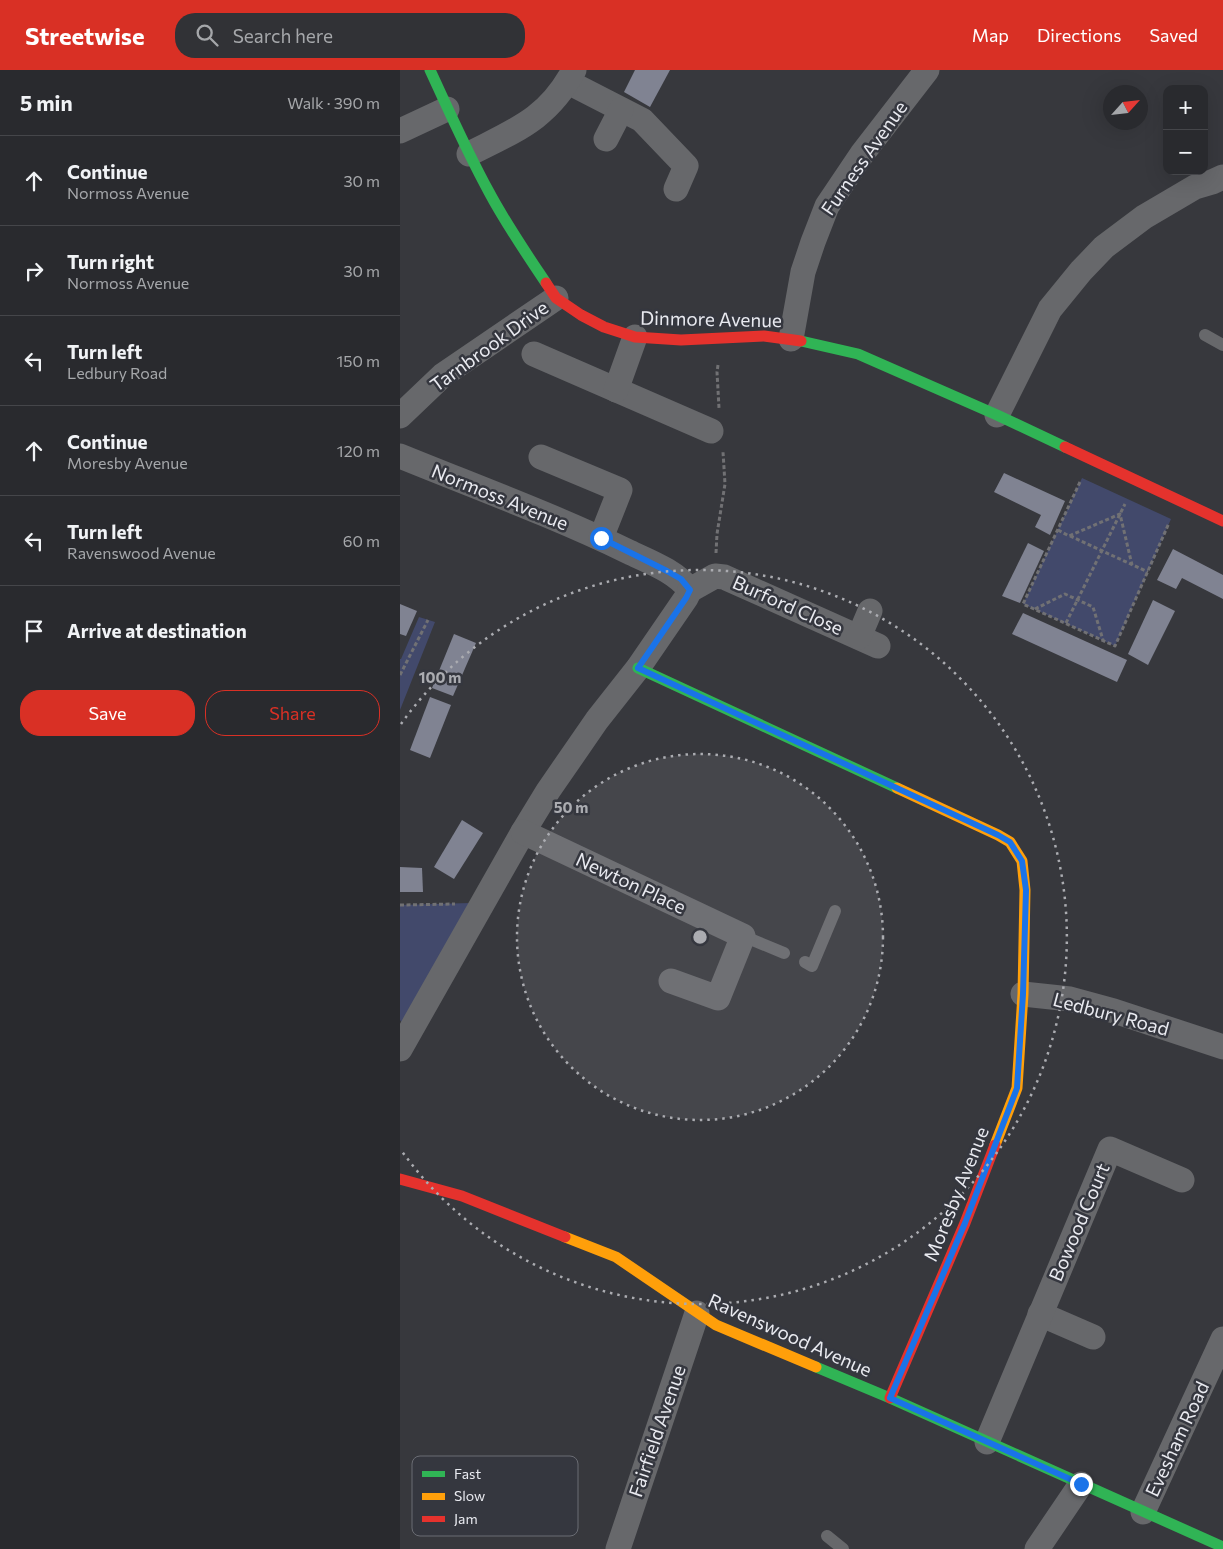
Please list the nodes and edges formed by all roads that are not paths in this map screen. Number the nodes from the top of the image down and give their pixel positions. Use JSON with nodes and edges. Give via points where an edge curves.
{"nodes":[{"id":1,"x":430,"y":70,"type":"edge"},
{"id":2,"x":927,"y":70,"type":"edge"},
{"id":3,"x":571,"y":76,"type":"edge"},
{"id":4,"x":447,"y":108,"type":"junction"},
{"id":5,"x":620,"y":110,"type":"junction"},
{"id":6,"x":400,"y":131,"type":"edge"},
{"id":7,"x":606,"y":139,"type":"dead end"},
{"id":8,"x":470,"y":154,"type":"junction"},
{"id":9,"x":1223,"y":177,"type":"edge"},
{"id":10,"x":676,"y":189,"type":"dead end"},
{"id":11,"x":556,"y":298,"type":"junction"},
{"id":12,"x":1205,"y":335,"type":"dead end"},
{"id":13,"x":635,"y":337,"type":"junction"},
{"id":14,"x":791,"y":338,"type":"junction"},
{"id":15,"x":1223,"y":344,"type":"edge"},
{"id":16,"x":534,"y":354,"type":"dead end"},
{"id":17,"x":616,"y":390,"type":"junction"},
{"id":18,"x":997,"y":415,"type":"junction"},
{"id":19,"x":400,"y":416,"type":"edge"},
{"id":20,"x":718,"y":432,"type":"road end"},
{"id":21,"x":400,"y":456,"type":"edge"},
{"id":22,"x":541,"y":457,"type":"dead end"},
{"id":23,"x":1223,"y":521,"type":"edge"},
{"id":24,"x":601,"y":538,"type":"junction"},
{"id":25,"x":690,"y":590,"type":"junction"},
{"id":26,"x":870,"y":611,"type":"dead end"},
{"id":27,"x":638,"y":668,"type":"junction"},
{"id":28,"x":523,"y":832,"type":"junction"},
{"id":29,"x":835,"y":911,"type":"dead end"},
{"id":30,"x":743,"y":936,"type":"junction"},
{"id":31,"x":784,"y":953,"type":"dead end"},
{"id":32,"x":805,"y":962,"type":"dead end"},
{"id":33,"x":671,"y":981,"type":"dead end"},
{"id":34,"x":1023,"y":994,"type":"junction"},
{"id":35,"x":1223,"y":1047,"type":"edge"},
{"id":36,"x":400,"y":1049,"type":"edge"},
{"id":37,"x":400,"y":1179,"type":"edge"},
{"id":38,"x":1182,"y":1180,"type":"dead end"},
{"id":39,"x":697,"y":1313,"type":"junction"},
{"id":40,"x":1040,"y":1314,"type":"junction"},
{"id":41,"x":1093,"y":1337,"type":"dead end"},
{"id":42,"x":1223,"y":1339,"type":"edge"},
{"id":43,"x":890,"y":1398,"type":"junction"},
{"id":44,"x":987,"y":1442,"type":"junction"},
{"id":45,"x":1081,"y":1484,"type":"junction"},
{"id":46,"x":1144,"y":1512,"type":"junction"},
{"id":47,"x":827,"y":1536,"type":"dead end"},
{"id":48,"x":1223,"y":1547,"type":"edge"},
{"id":49,"x":618,"y":1549,"type":"edge"},
{"id":50,"x":843,"y":1549,"type":"edge"},
{"id":51,"x":1037,"y":1549,"type":"edge"}],
"edges":[{"from":1,"to":4,"type":"street","name":"Dinmore Avenue"},
{"from":2,"to":14,"type":"street","name":"Furness Avenue","via":[[862,154],[827,206],[803,272]]},
{"from":3,"to":5,"type":"street"},
{"from":3,"to":8,"type":"street","via":[[552,103],[531,122]]},
{"from":4,"to":6,"type":"street"},
{"from":4,"to":8,"type":"street","name":"Dinmore Avenue"},
{"from":5,"to":7,"type":"street"},
{"from":5,"to":10,"type":"street","via":[[642,120],[686,166]]},
{"from":8,"to":11,"type":"street","name":"Dinmore Avenue","via":[[505,220]]},
{"from":9,"to":18,"type":"street","via":[[1195,187],[1144,217],[1104,247],[1081,271],[1050,310]]},
{"from":11,"to":13,"type":"street","name":"Dinmore Avenue","via":[[580,316]]},
{"from":11,"to":19,"type":"street","name":"Tarnbrook Drive","via":[[443,375]]},
{"from":12,"to":15,"type":"lane"},
{"from":13,"to":14,"type":"street","name":"Dinmore Avenue","via":[[680,340]]},
{"from":13,"to":17,"type":"street"},
{"from":14,"to":18,"type":"street","name":"Dinmore Avenue","via":[[858,354]]},
{"from":16,"to":17,"type":"street"},
{"from":17,"to":20,"type":"street"},
{"from":18,"to":23,"type":"street","name":"Dinmore Avenue"},
{"from":21,"to":24,"type":"street","name":"Normoss Avenue"},
{"from":22,"to":24,"type":"street","via":[[620,490]]},
{"from":24,"to":25,"type":"street","name":"Normoss Avenue","via":[[681,579]]},
{"from":25,"to":26,"type":"street","name":"Burford Close","via":[[715,576],[724,576],[868,642]]},
{"from":25,"to":27,"type":"street"},
{"from":27,"to":28,"type":"street","via":[[597,720]]},
{"from":27,"to":34,"type":"street","via":[[1010,842],[1022,861],[1026,890]]},
{"from":28,"to":30,"type":"street","name":"Newton Place"},
{"from":28,"to":36,"type":"street"},
{"from":29,"to":32,"type":"lane","via":[[812,966]]},
{"from":30,"to":31,"type":"lane"},
{"from":30,"to":33,"type":"street","via":[[718,998]]},
{"from":34,"to":35,"type":"street","name":"Ledbury Road","via":[[1070,999]]},
{"from":34,"to":43,"type":"street","name":"Moresby Avenue","via":[[1017,1088],[965,1223]]},
{"from":37,"to":39,"type":"street","name":"Ravenswood Avenue","via":[[462,1196],[616,1257]]},
{"from":38,"to":40,"type":"street","name":"Bowood Court","via":[[1110,1149]]},
{"from":39,"to":43,"type":"street","name":"Ravenswood Avenue","via":[[716,1325]]},
{"from":39,"to":49,"type":"street","name":"Fairfield Avenue"},
{"from":40,"to":41,"type":"street"},
{"from":40,"to":44,"type":"street","name":"Bowood Court"},
{"from":42,"to":46,"type":"street","name":"Evesham Road"},
{"from":43,"to":44,"type":"street","name":"Ravenswood Avenue"},
{"from":44,"to":45,"type":"street","name":"Ravenswood Avenue"},
{"from":45,"to":46,"type":"street","name":"Ravenswood Avenue"},
{"from":45,"to":51,"type":"street"},
{"from":46,"to":48,"type":"street","name":"Ravenswood Avenue"},
{"from":47,"to":50,"type":"lane"}]}
